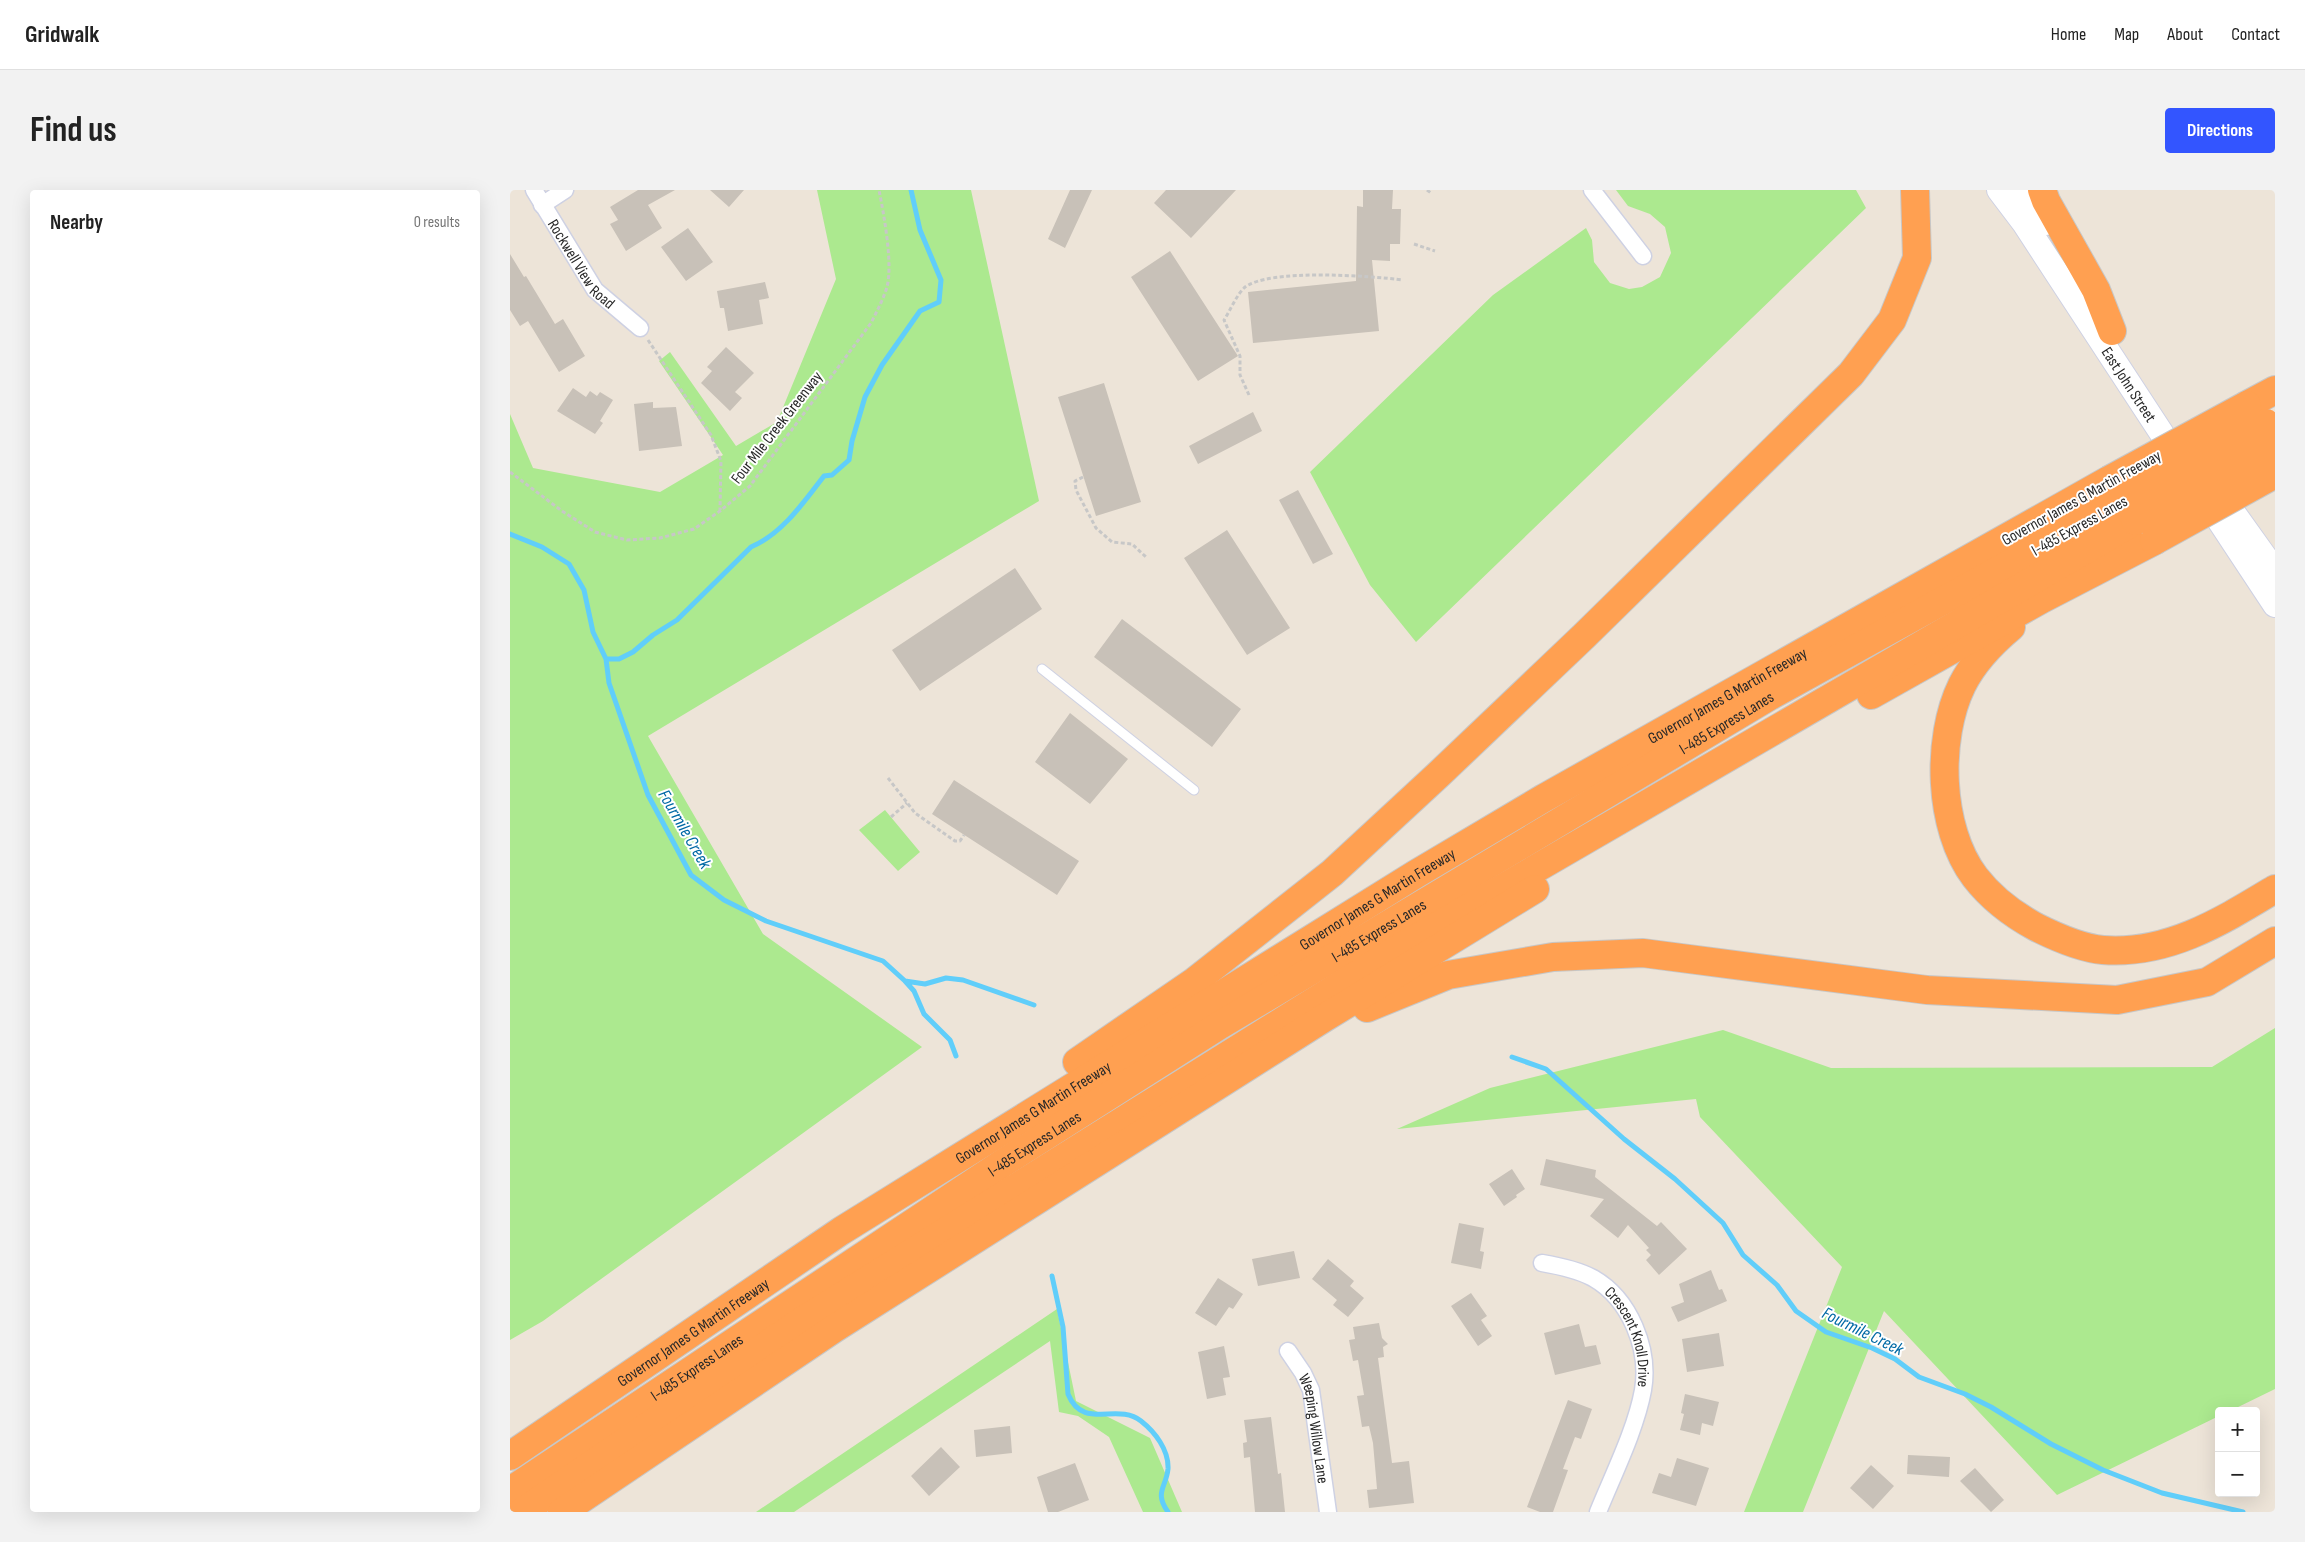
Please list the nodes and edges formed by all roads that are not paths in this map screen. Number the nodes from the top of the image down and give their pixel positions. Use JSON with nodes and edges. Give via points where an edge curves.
{"nodes":[{"id":1,"x":534,"y":190,"type":"edge"},
{"id":2,"x":565,"y":190,"type":"edge"},
{"id":3,"x":1592,"y":190,"type":"edge"},
{"id":4,"x":1916,"y":190,"type":"edge"},
{"id":5,"x":1999,"y":190,"type":"edge"},
{"id":6,"x":2026,"y":190,"type":"edge"},
{"id":7,"x":2042,"y":190,"type":"edge"},
{"id":8,"x":542,"y":205,"type":"junction"},
{"id":9,"x":1643,"y":256,"type":"dead end"},
{"id":10,"x":640,"y":328,"type":"road end"},
{"id":11,"x":2112,"y":331,"type":"junction"},
{"id":12,"x":2275,"y":390,"type":"edge"},
{"id":13,"x":2266,"y":422,"type":"edge"},
{"id":14,"x":2275,"y":474,"type":"edge"},
{"id":15,"x":2122,"y":501,"type":"junction"},
{"id":16,"x":2275,"y":571,"type":"edge"},
{"id":17,"x":2079,"y":580,"type":"junction"},
{"id":18,"x":2275,"y":605,"type":"edge"},
{"id":19,"x":1042,"y":669,"type":"dead end"},
{"id":20,"x":1194,"y":790,"type":"dead end"},
{"id":21,"x":2275,"y":889,"type":"edge"},
{"id":22,"x":2275,"y":941,"type":"edge"},
{"id":23,"x":1257,"y":1060,"type":"junction"},
{"id":24,"x":989,"y":1138,"type":"junction"},
{"id":25,"x":1542,"y":1263,"type":"dead end"},
{"id":26,"x":1288,"y":1351,"type":"dead end"},
{"id":27,"x":510,"y":1456,"type":"edge"},
{"id":28,"x":510,"y":1491,"type":"edge"},
{"id":29,"x":522,"y":1512,"type":"edge"},
{"id":30,"x":562,"y":1512,"type":"edge"},
{"id":31,"x":1328,"y":1512,"type":"edge"},
{"id":32,"x":1598,"y":1512,"type":"edge"}],
"edges":[{"from":1,"to":8,"type":"street","name":"Rockwell View Road"},
{"from":2,"to":8,"type":"street"},
{"from":3,"to":9,"type":"street"},
{"from":4,"to":24,"type":"highway","via":[[1917,258],[1892,320],[1851,374],[1577,642],[1332,873],[1195,981],[1023,1099]]},
{"from":5,"to":18,"type":"main road","name":"East John Street","via":[[2024,223]]},
{"from":6,"to":11,"type":"main road","name":"East John Street"},
{"from":7,"to":11,"type":"highway","via":[[2096,290]]},
{"from":8,"to":10,"type":"street","name":"Rockwell View Road","via":[[595,290]]},
{"from":11,"to":16,"type":"main road","name":"East John Street"},
{"from":12,"to":13,"type":"highway","name":"Governor James G Martin Freeway"},
{"from":13,"to":15,"type":"highway","name":"Governor James G Martin Freeway","bridge":true},
{"from":13,"to":15,"type":"highway","name":"I-485 Express Lanes","bridge":true},
{"from":14,"to":17,"type":"highway","bridge":true},
{"from":15,"to":24,"type":"highway","name":"Governor James G Martin Freeway","via":[[1544,798]]},
{"from":15,"to":28,"type":"highway","name":"I-485 Express Lanes","via":[[1770,696],[1220,1025],[1003,1163]]},
{"from":15,"to":29,"type":"highway","name":"I-485 Express Lanes","via":[[799,1322]]},
{"from":17,"to":21,"type":"highway","via":[[2009,627],[1963,683],[1950,717],[1945,749],[1949,817],[1958,845],[1975,876],[2010,912],[2056,937],[2102,950],[2143,948],[2183,940]]},
{"from":17,"to":23,"type":"highway","via":[[1600,849]]},
{"from":19,"to":20,"type":"lane"},
{"from":22,"to":23,"type":"highway","via":[[2207,982],[2117,1000],[1927,990],[1643,953],[1554,957],[1448,975],[1380,1002]]},
{"from":23,"to":30,"type":"highway","via":[[835,1328]]},
{"from":24,"to":27,"type":"highway","name":"Governor James G Martin Freeway","via":[[841,1231]]},
{"from":25,"to":32,"type":"street","name":"Crescent Knoll Drive","via":[[1565,1267],[1602,1284],[1627,1312],[1639,1338],[1644,1378],[1639,1407]]},
{"from":26,"to":31,"type":"street","name":"Weeping Willow Lane","via":[[1310,1390]]}]}
